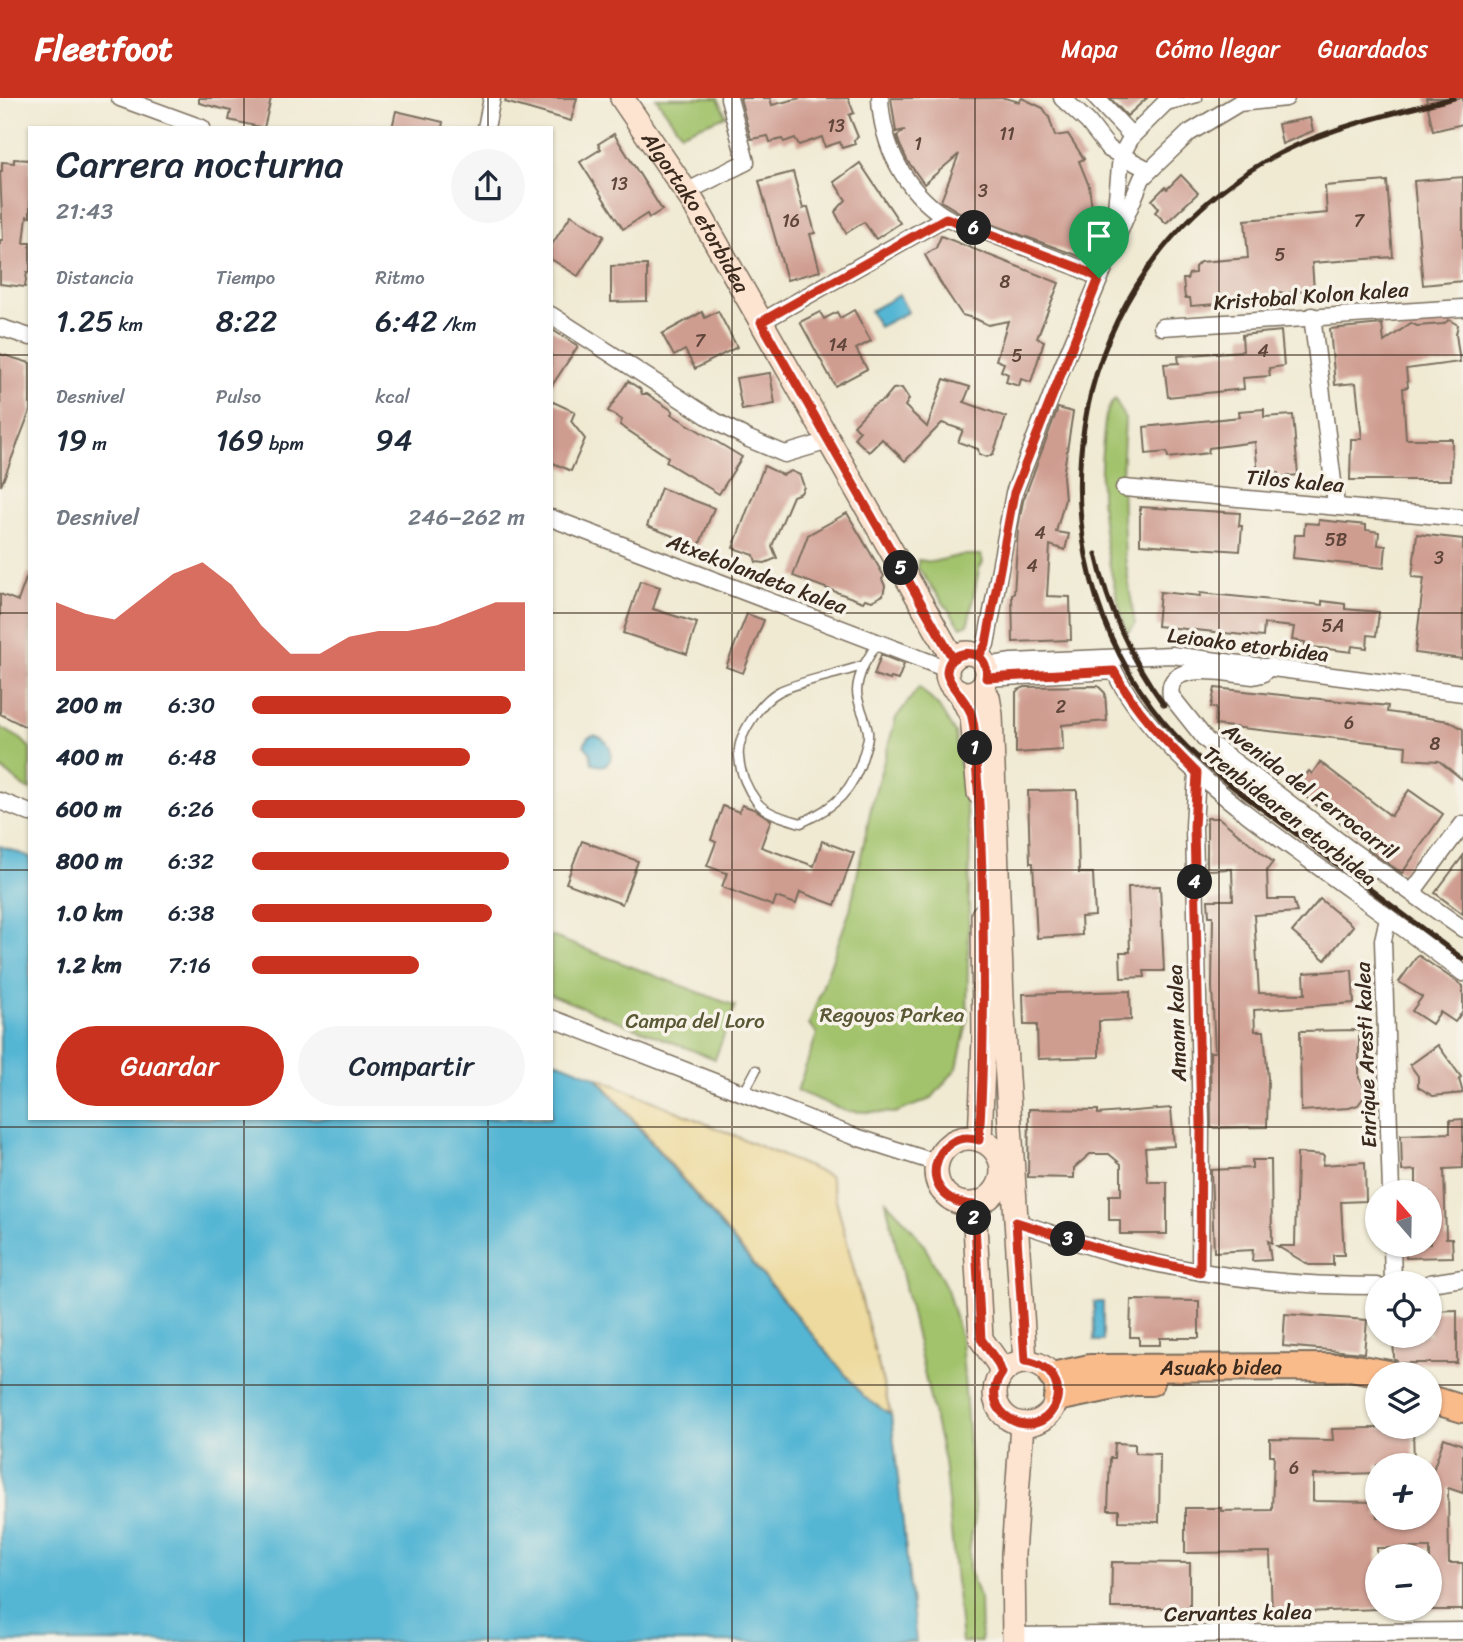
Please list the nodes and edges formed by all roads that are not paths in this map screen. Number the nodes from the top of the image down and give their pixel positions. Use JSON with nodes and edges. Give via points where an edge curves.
{"nodes":[{"id":1,"x":492,"y":98,"type":"edge"},
{"id":2,"x":622,"y":98,"type":"edge"},
{"id":3,"x":729,"y":98,"type":"edge"},
{"id":4,"x":880,"y":98,"type":"edge"},
{"id":5,"x":1062,"y":98,"type":"edge"},
{"id":6,"x":1096,"y":98,"type":"edge"},
{"id":7,"x":1198,"y":98,"type":"edge"},
{"id":8,"x":1286,"y":98,"type":"edge"},
{"id":9,"x":127,"y":99,"type":"edge"},
{"id":10,"x":1238,"y":101,"type":"edge"},
{"id":11,"x":1165,"y":103,"type":"edge"},
{"id":12,"x":197,"y":126,"type":"edge"},
{"id":13,"x":486,"y":126,"type":"edge"},
{"id":14,"x":1132,"y":136,"type":"junction"},
{"id":15,"x":1121,"y":156,"type":"junction"},
{"id":16,"x":1149,"y":170,"type":"junction"},
{"id":17,"x":686,"y":192,"type":"junction"},
{"id":18,"x":946,"y":218,"type":"junction"},
{"id":19,"x":1113,"y":243,"type":"junction"},
{"id":20,"x":1099,"y":278,"type":"junction"},
{"id":21,"x":1463,"y":308,"type":"edge"},
{"id":22,"x":553,"y":316,"type":"edge"},
{"id":23,"x":1312,"y":316,"type":"junction"},
{"id":24,"x":761,"y":322,"type":"junction"},
{"id":25,"x":2,"y":327,"type":"dead end"},
{"id":26,"x":1162,"y":327,"type":"dead end"},
{"id":27,"x":28,"y":336,"type":"edge"},
{"id":28,"x":829,"y":441,"type":"junction"},
{"id":29,"x":1124,"y":488,"type":"dead end"},
{"id":30,"x":1336,"y":505,"type":"junction"},
{"id":31,"x":1463,"y":518,"type":"edge"},
{"id":32,"x":553,"y":519,"type":"edge"},
{"id":33,"x":877,"y":643,"type":"junction"},
{"id":34,"x":950,"y":664,"type":"junction"},
{"id":35,"x":864,"y":665,"type":"junction"},
{"id":36,"x":1270,"y":666,"type":"junction"},
{"id":37,"x":978,"y":676,"type":"junction"},
{"id":38,"x":1463,"y":693,"type":"edge"},
{"id":39,"x":1197,"y":773,"type":"junction"},
{"id":40,"x":0,"y":801,"type":"edge"},
{"id":41,"x":28,"y":812,"type":"edge"},
{"id":42,"x":1463,"y":824,"type":"edge"},
{"id":43,"x":1413,"y":891,"type":"junction"},
{"id":44,"x":1388,"y":918,"type":"junction"},
{"id":45,"x":1463,"y":929,"type":"edge"},
{"id":46,"x":1463,"y":974,"type":"edge"},
{"id":47,"x":553,"y":1019,"type":"edge"},
{"id":48,"x":756,"y":1070,"type":"dead end"},
{"id":49,"x":743,"y":1094,"type":"junction"},
{"id":50,"x":1009,"y":1115,"type":"junction"},
{"id":51,"x":979,"y":1140,"type":"junction"},
{"id":52,"x":937,"y":1163,"type":"junction"},
{"id":53,"x":1003,"y":1170,"type":"junction"},
{"id":54,"x":1391,"y":1180,"type":"edge"},
{"id":55,"x":974,"y":1205,"type":"junction"},
{"id":56,"x":1016,"y":1222,"type":"junction"},
{"id":57,"x":1200,"y":1272,"type":"junction"},
{"id":58,"x":1463,"y":1278,"type":"edge"},
{"id":59,"x":1442,"y":1281,"type":"edge"},
{"id":60,"x":1365,"y":1286,"type":"edge"},
{"id":61,"x":1025,"y":1361,"type":"junction"},
{"id":62,"x":1365,"y":1370,"type":"edge"},
{"id":63,"x":1002,"y":1373,"type":"junction"},
{"id":64,"x":1442,"y":1386,"type":"edge"},
{"id":65,"x":1054,"y":1387,"type":"junction"},
{"id":66,"x":1365,"y":1387,"type":"edge"},
{"id":67,"x":1463,"y":1392,"type":"edge"},
{"id":68,"x":1442,"y":1403,"type":"edge"},
{"id":69,"x":1463,"y":1409,"type":"edge"},
{"id":70,"x":1022,"y":1424,"type":"junction"},
{"id":71,"x":1463,"y":1631,"type":"edge"},
{"id":72,"x":1014,"y":1639,"type":"edge"}],
"edges":[{"from":1,"to":13,"type":"street"},
{"from":2,"to":17,"type":"street","name":"Algortako etorbidea"},
{"from":3,"to":17,"type":"street","via":[[746,162]]},
{"from":4,"to":18,"type":"street","via":[[881,118],[897,164],[925,202]]},
{"from":5,"to":15,"type":"street"},
{"from":6,"to":14,"type":"street"},
{"from":7,"to":11,"type":"lane"},
{"from":8,"to":10,"type":"street"},
{"from":9,"to":12,"type":"street"},
{"from":10,"to":16,"type":"street","via":[[1189,132]]},
{"from":11,"to":14,"type":"street"},
{"from":14,"to":15,"type":"street"},
{"from":15,"to":16,"type":"street"},
{"from":15,"to":19,"type":"street"},
{"from":16,"to":19,"type":"street"},
{"from":17,"to":24,"type":"street","name":"Algortako etorbidea"},
{"from":18,"to":20,"type":"street"},
{"from":18,"to":24,"type":"street"},
{"from":19,"to":20,"type":"street"},
{"from":20,"to":37,"type":"street","via":[[1014,493]]},
{"from":21,"to":23,"type":"street","name":"Kristobal Kolon kalea"},
{"from":22,"to":28,"type":"street","via":[[749,439],[785,454]]},
{"from":23,"to":26,"type":"street","name":"Kristobal Kolon kalea"},
{"from":23,"to":30,"type":"street"},
{"from":24,"to":28,"type":"street","name":"Algortako etorbidea"},
{"from":25,"to":27,"type":"street"},
{"from":28,"to":34,"type":"street","name":"Algortako etorbidea"},
{"from":29,"to":30,"type":"street","name":"Tilos kalea"},
{"from":30,"to":31,"type":"street","name":"Tilos kalea"},
{"from":32,"to":33,"type":"street","name":"Atxekolandeta kalea"},
{"from":33,"to":34,"type":"street","name":"Atxekolandeta kalea"},
{"from":33,"to":35,"type":"lane"},
{"from":34,"to":37,"type":"street","name":"Algortako etorbidea","via":[[950,682]]},
{"from":34,"to":37,"type":"street","via":[[968,652]]},
{"from":35,"to":35,"type":"lane","via":[[779,691],[759,709],[746,727],[738,755],[758,805],[801,823],[827,810],[850,788],[869,736],[856,699]]},
{"from":36,"to":37,"type":"street","name":"Leioako etorbidea","via":[[1172,654],[1012,662]]},
{"from":36,"to":38,"type":"street","name":"Leioako etorbidea"},
{"from":36,"to":43,"type":"street","name":"Avenida del Ferrocarril","via":[[1253,676],[1189,671],[1173,681],[1171,696],[1206,740],[1348,848]]},
{"from":37,"to":39,"type":"street","name":"Trenbidearen etorbidea","via":[[1114,671],[1149,723]]},
{"from":37,"to":50,"type":"street","via":[[991,715]]},
{"from":37,"to":51,"type":"street","via":[[972,717],[981,812],[984,1014]]},
{"from":39,"to":44,"type":"street","name":"Trenbidearen etorbidea"},
{"from":39,"to":57,"type":"street","name":"Amann kalea"},
{"from":40,"to":41,"type":"street"},
{"from":42,"to":43,"type":"street"},
{"from":43,"to":45,"type":"street","name":"Avenida del Ferrocarril"},
{"from":44,"to":46,"type":"street","name":"Trenbidearen etorbidea"},
{"from":44,"to":54,"type":"street","name":"Enrique Aresti kalea","via":[[1383,940]]},
{"from":47,"to":49,"type":"street"},
{"from":48,"to":49,"type":"lane"},
{"from":49,"to":52,"type":"street"},
{"from":50,"to":53,"type":"street"},
{"from":50,"to":56,"type":"street"},
{"from":51,"to":52,"type":"street","via":[[952,1142]]},
{"from":51,"to":53,"type":"street","via":[[992,1147]]},
{"from":52,"to":55,"type":"street","via":[[940,1190],[959,1204]]},
{"from":53,"to":55,"type":"street","via":[[991,1196]]},
{"from":53,"to":56,"type":"street"},
{"from":55,"to":63,"type":"street","via":[[981,1339]]},
{"from":56,"to":57,"type":"street","via":[[1114,1253]]},
{"from":56,"to":61,"type":"street"},
{"from":57,"to":60,"type":"street","via":[[1282,1284]]},
{"from":58,"to":59,"type":"street"},
{"from":61,"to":63,"type":"street"},
{"from":61,"to":65,"type":"street","via":[[1045,1367]]},
{"from":62,"to":65,"type":"main road","name":"Asuako bidea","via":[[1090,1368]]},
{"from":63,"to":70,"type":"street","via":[[995,1387],[998,1407]]},
{"from":64,"to":67,"type":"main road"},
{"from":65,"to":66,"type":"main road","name":"Asuako bidea","via":[[1134,1382],[1324,1382]]},
{"from":65,"to":70,"type":"street","via":[[1050,1413],[1042,1420]]},
{"from":68,"to":69,"type":"main road"},
{"from":70,"to":72,"type":"street","via":[[1013,1554]]},
{"from":71,"to":72,"type":"street","name":"Cervantes kalea"}]}
